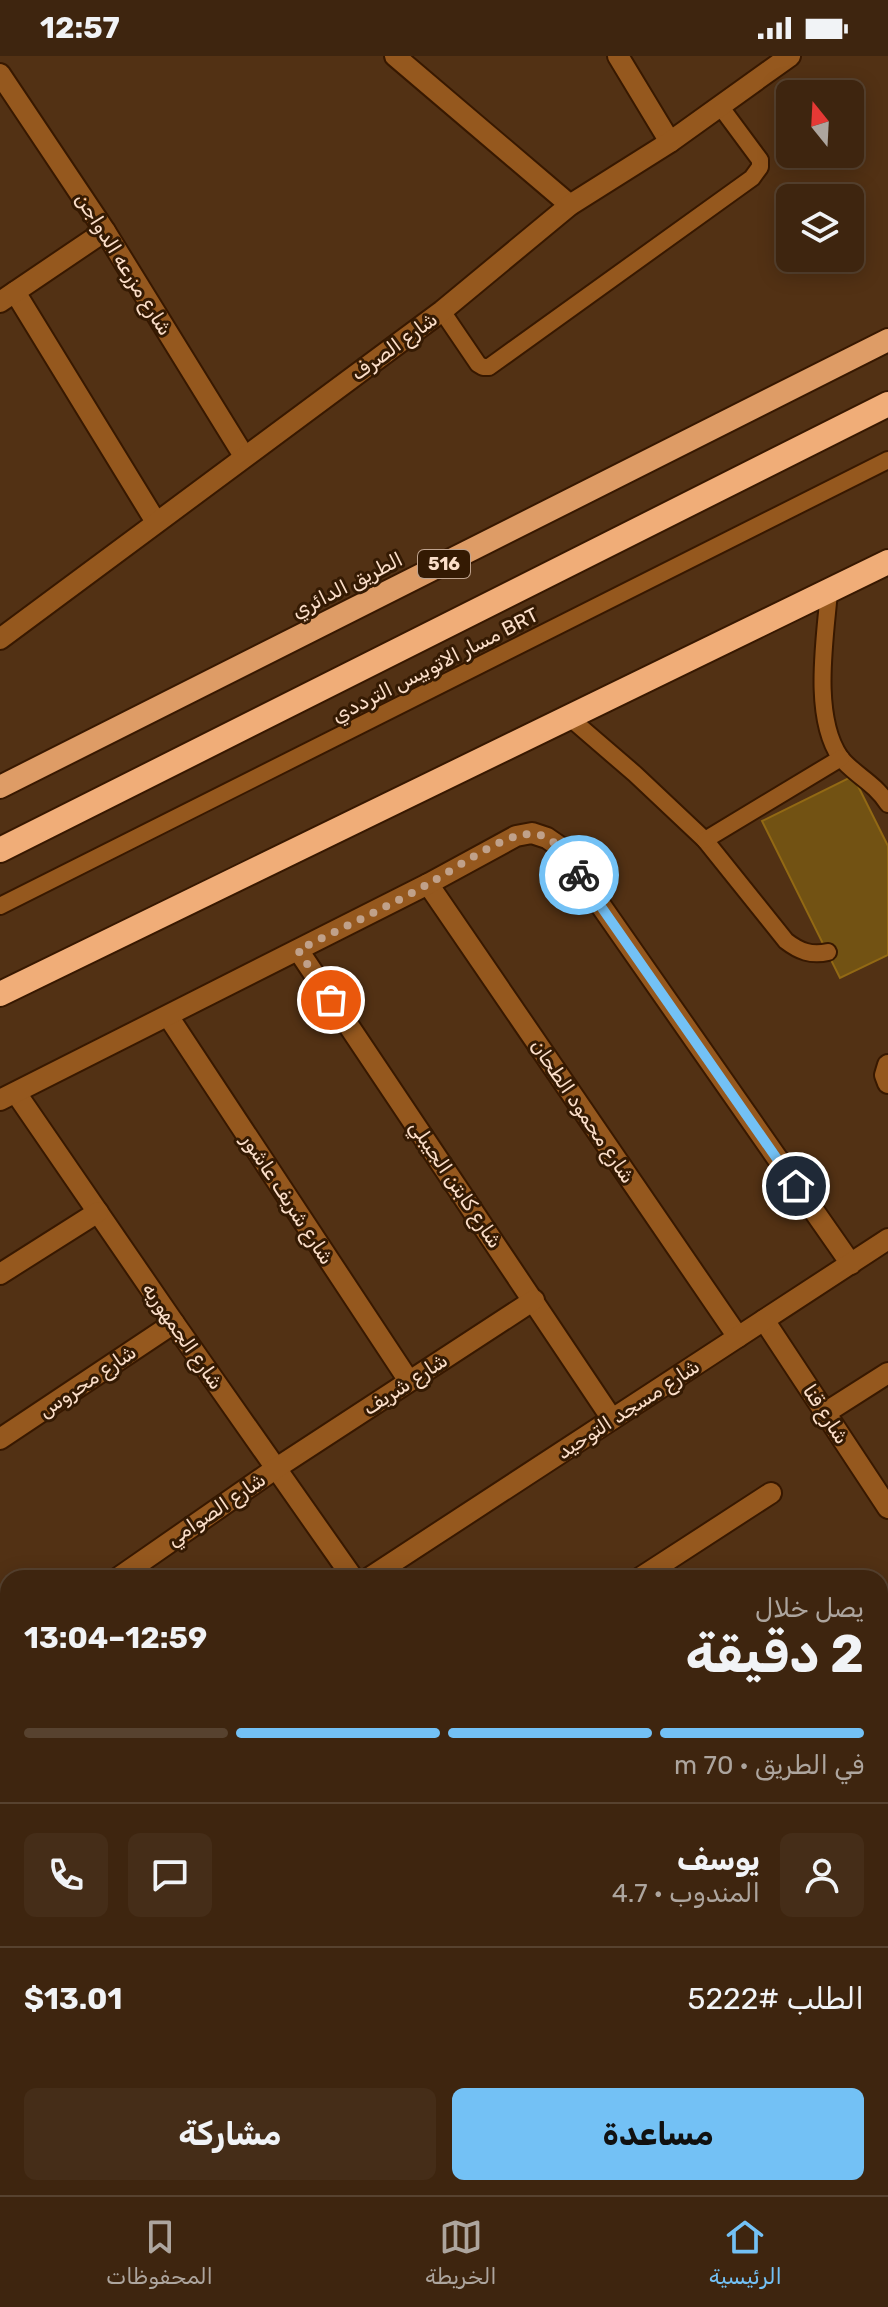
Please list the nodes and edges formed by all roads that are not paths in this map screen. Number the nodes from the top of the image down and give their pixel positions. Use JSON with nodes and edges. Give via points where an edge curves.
{"nodes":[{"id":1,"x":395,"y":56,"type":"edge"},
{"id":2,"x":618,"y":56,"type":"edge"},
{"id":3,"x":790,"y":56,"type":"edge"},
{"id":4,"x":0,"y":74,"type":"edge"},
{"id":5,"x":18,"y":102,"type":"junction"},
{"id":6,"x":720,"y":106,"type":"junction"},
{"id":7,"x":0,"y":114,"type":"edge"},
{"id":8,"x":670,"y":142,"type":"junction"},
{"id":9,"x":570,"y":205,"type":"junction"},
{"id":10,"x":105,"y":231,"type":"junction"},
{"id":11,"x":8,"y":297,"type":"edge"},
{"id":12,"x":442,"y":311,"type":"junction"},
{"id":13,"x":888,"y":340,"type":"edge"},
{"id":14,"x":888,"y":404,"type":"edge"},
{"id":15,"x":244,"y":456,"type":"junction"},
{"id":16,"x":888,"y":460,"type":"edge"},
{"id":17,"x":156,"y":522,"type":"junction"},
{"id":18,"x":888,"y":562,"type":"edge"},
{"id":19,"x":829,"y":592,"type":"junction"},
{"id":20,"x":0,"y":639,"type":"edge"},
{"id":21,"x":570,"y":718,"type":"junction"},
{"id":22,"x":841,"y":758,"type":"junction"},
{"id":23,"x":0,"y":787,"type":"edge"},
{"id":24,"x":888,"y":804,"type":"edge"},
{"id":25,"x":705,"y":840,"type":"junction"},
{"id":26,"x":0,"y":850,"type":"edge"},
{"id":27,"x":428,"y":884,"type":"junction"},
{"id":28,"x":0,"y":906,"type":"edge"},
{"id":29,"x":298,"y":950,"type":"junction"},
{"id":30,"x":828,"y":952,"type":"dead end"},
{"id":31,"x":0,"y":994,"type":"edge"},
{"id":32,"x":168,"y":1016,"type":"junction"},
{"id":33,"x":888,"y":1065,"type":"edge"},
{"id":34,"x":888,"y":1083,"type":"edge"},
{"id":35,"x":8,"y":1097,"type":"edge"},
{"id":36,"x":98,"y":1212,"type":"junction"},
{"id":37,"x":888,"y":1239,"type":"edge"},
{"id":38,"x":851,"y":1264,"type":"junction"},
{"id":39,"x":0,"y":1274,"type":"edge"},
{"id":40,"x":534,"y":1300,"type":"junction"},
{"id":41,"x":764,"y":1320,"type":"junction"},
{"id":42,"x":174,"y":1323,"type":"junction"},
{"id":43,"x":738,"y":1337,"type":"junction"},
{"id":44,"x":888,"y":1373,"type":"edge"},
{"id":45,"x":409,"y":1381,"type":"junction"},
{"id":46,"x":825,"y":1413,"type":"junction"},
{"id":47,"x":612,"y":1419,"type":"junction"},
{"id":48,"x":0,"y":1439,"type":"edge"},
{"id":49,"x":275,"y":1469,"type":"junction"},
{"id":50,"x":771,"y":1493,"type":"dead end"},
{"id":51,"x":888,"y":1508,"type":"edge"},
{"id":52,"x":130,"y":1570,"type":"edge"},
{"id":53,"x":347,"y":1570,"type":"edge"},
{"id":54,"x":381,"y":1570,"type":"edge"},
{"id":55,"x":652,"y":1570,"type":"edge"}],
"edges":[{"from":1,"to":9,"type":"street"},
{"from":2,"to":8,"type":"street"},
{"from":3,"to":6,"type":"street","name":"شارع الصرف"},
{"from":4,"to":5,"type":"street","name":"شارع مزرعه الدواجن"},
{"from":5,"to":7,"type":"street"},
{"from":5,"to":10,"type":"street","name":"شارع مزرعه الدواجن"},
{"from":6,"to":8,"type":"street","name":"شارع الصرف"},
{"from":6,"to":12,"type":"lane","via":[[760,160],[752,178],[489,367],[478,364]]},
{"from":8,"to":9,"type":"street","name":"شارع الصرف"},
{"from":9,"to":12,"type":"street","name":"شارع الصرف"},
{"from":10,"to":11,"type":"street"},
{"from":10,"to":15,"type":"street","name":"شارع مزرعه الدواجن"},
{"from":11,"to":17,"type":"street"},
{"from":12,"to":15,"type":"street","name":"شارع الصرف"},
{"from":13,"to":23,"type":"highway","name":"الطريق الدائري","number":"516"},
{"from":14,"to":26,"type":"highway"},
{"from":15,"to":17,"type":"street","name":"شارع الصرف"},
{"from":16,"to":28,"type":"lane","name":"مسار الاتوبيس الترددي BRT"},
{"from":17,"to":20,"type":"street","name":"شارع الصرف"},
{"from":18,"to":19,"type":"highway"},
{"from":19,"to":21,"type":"highway"},
{"from":19,"to":22,"type":"lane","via":[[823,696]]},
{"from":21,"to":25,"type":"lane"},
{"from":21,"to":31,"type":"highway"},
{"from":22,"to":24,"type":"lane"},
{"from":22,"to":25,"type":"lane"},
{"from":25,"to":30,"type":"lane","via":[[786,941],[808,953]]},
{"from":27,"to":29,"type":"street"},
{"from":27,"to":38,"type":"street","via":[[516,836],[532,833],[560,847]]},
{"from":27,"to":43,"type":"street","name":"شارع محمود الطحان"},
{"from":29,"to":32,"type":"street"},
{"from":29,"to":40,"type":"street","name":"شارع كابتن الجيبلي"},
{"from":32,"to":35,"type":"street"},
{"from":32,"to":45,"type":"street","name":"شارع شريف عاشور"},
{"from":33,"to":34,"type":"street"},
{"from":35,"to":36,"type":"street","name":"شارع الجمهوريه"},
{"from":36,"to":39,"type":"street"},
{"from":36,"to":42,"type":"street","name":"شارع الجمهوريه"},
{"from":37,"to":38,"type":"street","name":"شارع مسجد التوحيد"},
{"from":38,"to":41,"type":"street","name":"شارع مسجد التوحيد"},
{"from":40,"to":45,"type":"street","name":"شارع شريف"},
{"from":40,"to":47,"type":"street","name":"شارع كابتن الجيبلي"},
{"from":41,"to":43,"type":"street","name":"شارع مسجد التوحيد"},
{"from":41,"to":46,"type":"street","name":"شارع قنا"},
{"from":42,"to":48,"type":"street","name":"شارع محروس"},
{"from":42,"to":49,"type":"street","name":"شارع الجمهوريه"},
{"from":43,"to":47,"type":"street","name":"شارع مسجد التوحيد"},
{"from":44,"to":46,"type":"street"},
{"from":45,"to":49,"type":"street","name":"شارع شريف"},
{"from":46,"to":51,"type":"street","name":"شارع قنا"},
{"from":47,"to":54,"type":"street","name":"شارع مسجد التوحيد"},
{"from":49,"to":52,"type":"street","name":"شارع الصوامي"},
{"from":49,"to":53,"type":"street","name":"شارع الجمهوريه"},
{"from":50,"to":55,"type":"street"}]}
